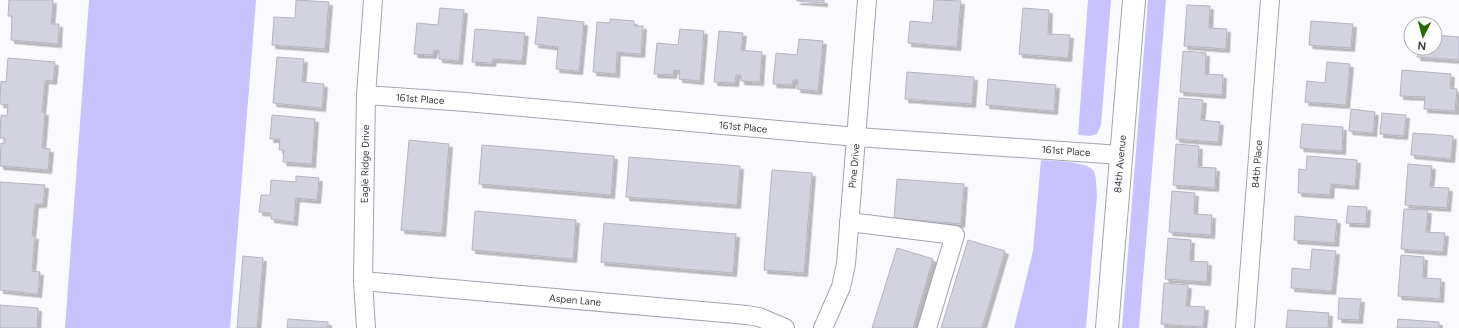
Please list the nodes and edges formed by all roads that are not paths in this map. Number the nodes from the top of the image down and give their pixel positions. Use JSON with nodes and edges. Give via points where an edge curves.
{"nodes":[{"id":1,"x":373,"y":0,"type":"edge"},
{"id":2,"x":867,"y":0,"type":"edge"},
{"id":3,"x":1134,"y":0,"type":"edge"},
{"id":4,"x":1270,"y":0,"type":"edge"},
{"id":5,"x":366,"y":95,"type":"junction"},
{"id":6,"x":857,"y":137,"type":"junction"},
{"id":7,"x":1121,"y":155,"type":"junction"},
{"id":8,"x":849,"y":222,"type":"junction"},
{"id":9,"x":363,"y":281,"type":"junction"},
{"id":10,"x":366,"y":328,"type":"edge"},
{"id":11,"x":785,"y":328,"type":"edge"},
{"id":12,"x":823,"y":328,"type":"edge"},
{"id":13,"x":927,"y":328,"type":"edge"},
{"id":14,"x":1107,"y":328,"type":"edge"},
{"id":15,"x":1245,"y":328,"type":"edge"}],
"edges":[{"from":1,"to":5,"type":"street","name":"Eagle Ridge Drive"},
{"from":2,"to":6,"type":"street","name":"Pine Drive"},
{"from":3,"to":7,"type":"street","name":"84th Avenue"},
{"from":4,"to":15,"type":"street","name":"84th Place"},
{"from":5,"to":6,"type":"street","name":"161st Place"},
{"from":5,"to":9,"type":"street","name":"Eagle Ridge Drive"},
{"from":6,"to":7,"type":"street","name":"161st Place"},
{"from":6,"to":8,"type":"street","name":"Pine Drive"},
{"from":7,"to":14,"type":"street","name":"84th Avenue"},
{"from":8,"to":12,"type":"street","name":"Pine Drive","via":[[842,288]]},
{"from":8,"to":13,"type":"street","via":[[955,234]]},
{"from":9,"to":10,"type":"street","name":"Eagle Ridge Drive"},
{"from":9,"to":11,"type":"street","name":"Aspen Lane","via":[[747,315]]}]}
